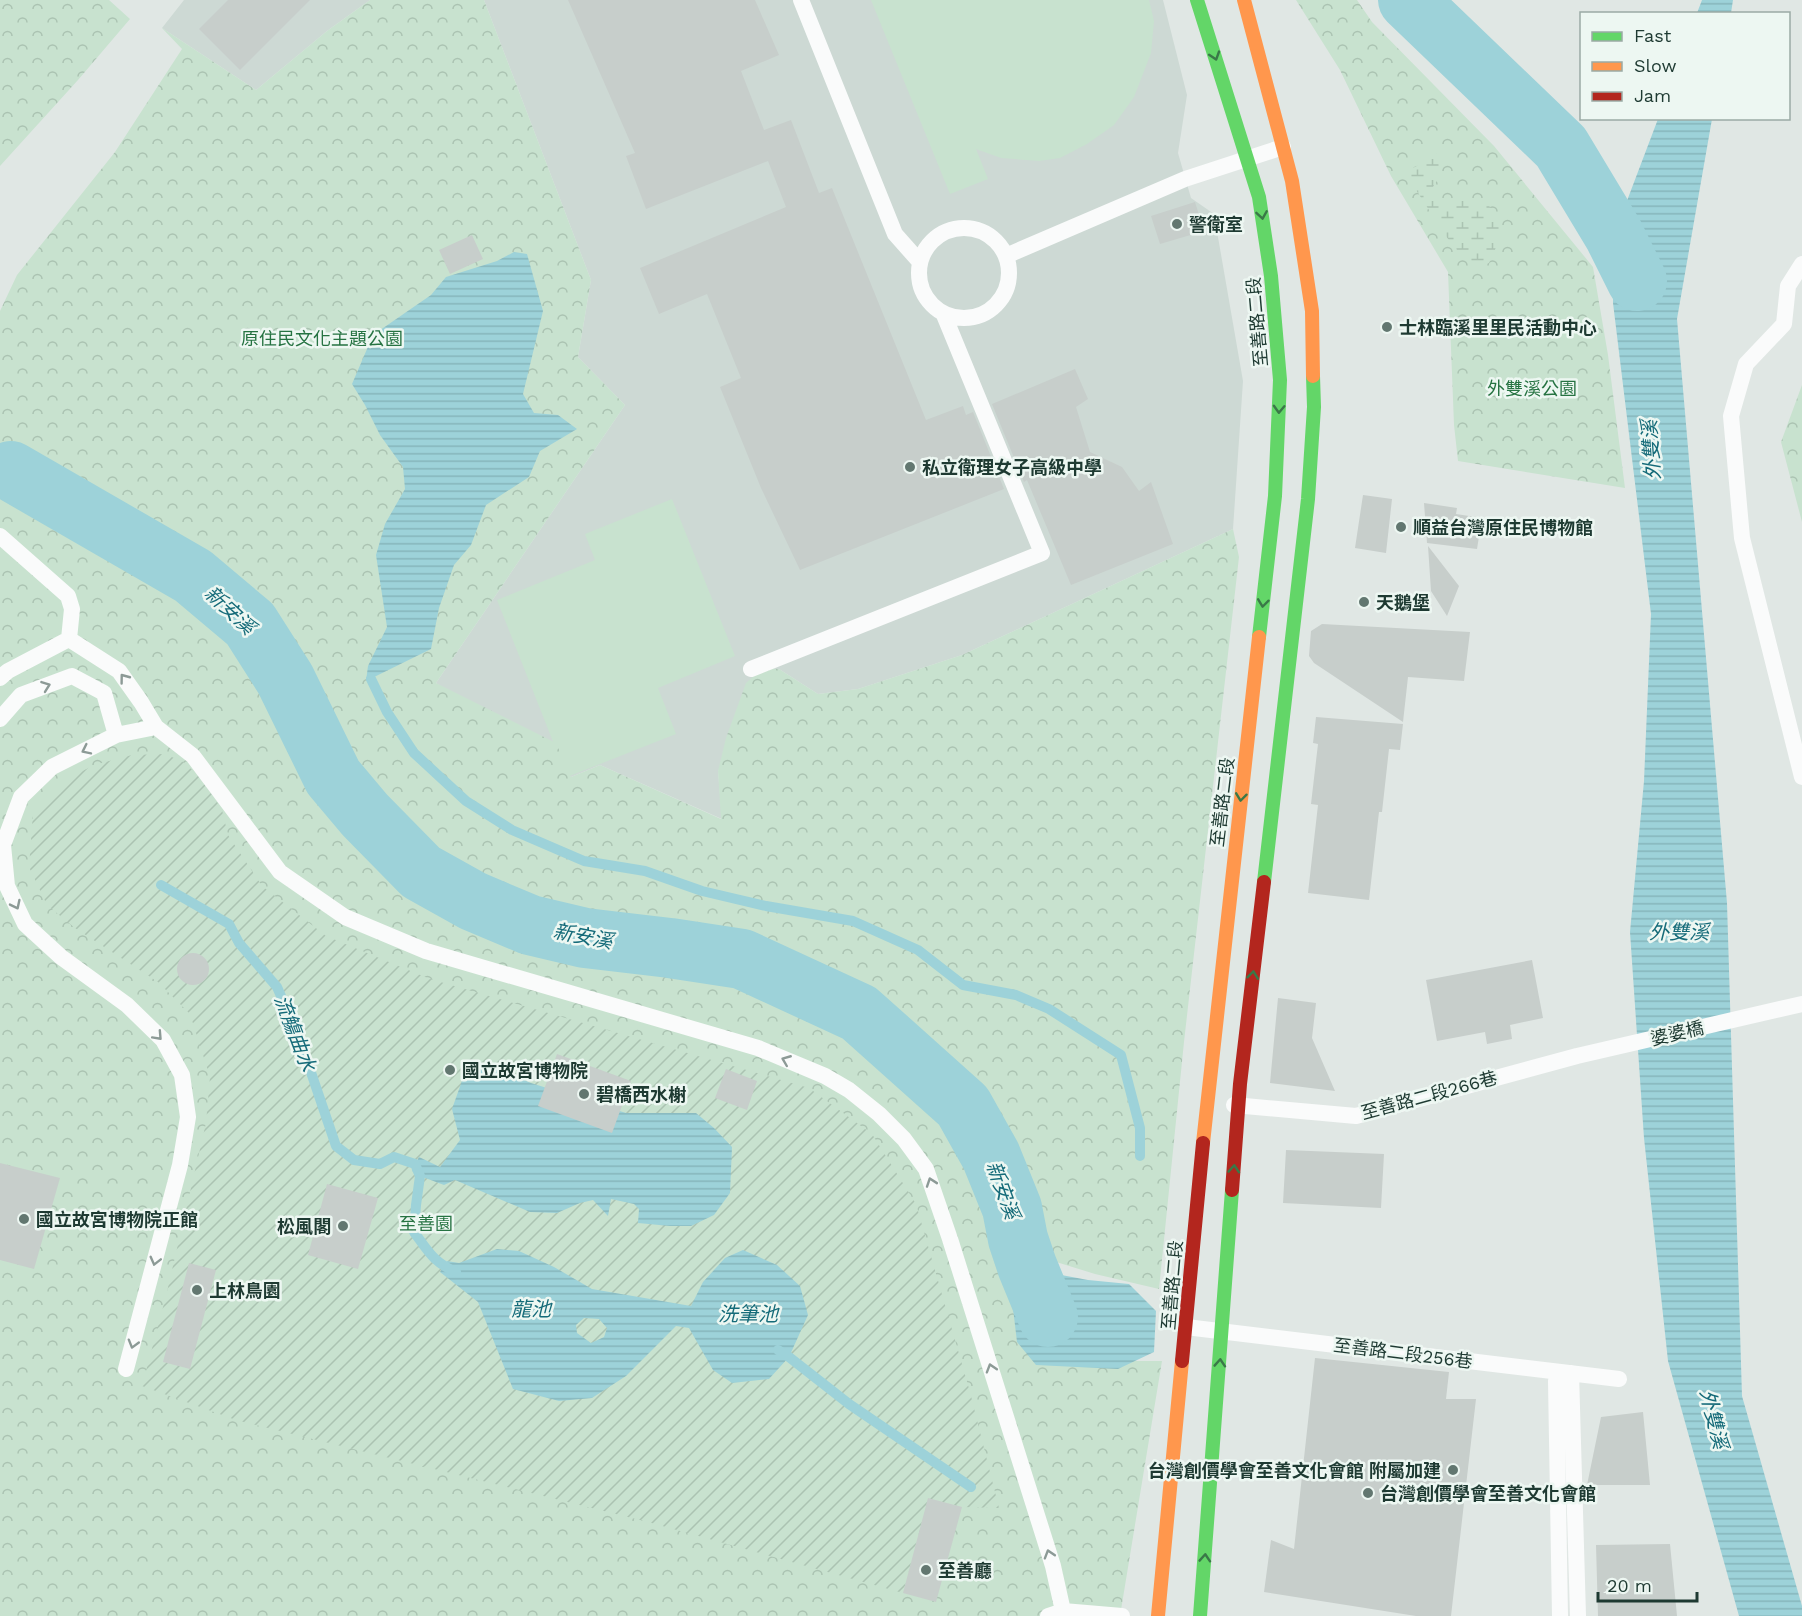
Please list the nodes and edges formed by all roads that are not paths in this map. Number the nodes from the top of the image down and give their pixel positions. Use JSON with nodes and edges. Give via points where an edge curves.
{"nodes":[{"id":1,"x":801,"y":0,"type":"edge"},
{"id":2,"x":1197,"y":0,"type":"edge"},
{"id":3,"x":1244,"y":0,"type":"edge"},
{"id":4,"x":1283,"y":147,"type":"junction"},
{"id":5,"x":1248,"y":159,"type":"junction"},
{"id":6,"x":1008,"y":255,"type":"junction"},
{"id":7,"x":919,"y":261,"type":"junction"},
{"id":8,"x":1802,"y":264,"type":"edge"},
{"id":9,"x":944,"y":315,"type":"junction"},
{"id":10,"x":0,"y":536,"type":"edge"},
{"id":11,"x":69,"y":639,"type":"junction"},
{"id":12,"x":751,"y":669,"type":"dead end"},
{"id":13,"x":0,"y":678,"type":"edge"},
{"id":14,"x":0,"y":719,"type":"edge"},
{"id":15,"x":156,"y":727,"type":"junction"},
{"id":16,"x":116,"y":735,"type":"junction"},
{"id":17,"x":1802,"y":777,"type":"edge"},
{"id":18,"x":1802,"y":1004,"type":"edge"},
{"id":19,"x":1577,"y":1056,"type":"joint"},
{"id":20,"x":1207,"y":1102,"type":"junction"},
{"id":21,"x":1238,"y":1105,"type":"junction"},
{"id":22,"x":1186,"y":1327,"type":"junction"},
{"id":23,"x":1222,"y":1332,"type":"junction"},
{"id":24,"x":126,"y":1369,"type":"dead end"},
{"id":25,"x":1571,"y":1373,"type":"junction"},
{"id":26,"x":1619,"y":1379,"type":"dead end"},
{"id":27,"x":1055,"y":1613,"type":"edge"},
{"id":28,"x":1122,"y":1616,"type":"edge"},
{"id":29,"x":1158,"y":1616,"type":"edge"},
{"id":30,"x":1200,"y":1616,"type":"edge"},
{"id":31,"x":1560,"y":1616,"type":"edge"},
{"id":32,"x":1578,"y":1616,"type":"edge"}],
"edges":[{"from":1,"to":7,"type":"lane","via":[[895,234]]},
{"from":2,"to":5,"type":"street","name":"至善路二段","one_way":true},
{"from":3,"to":4,"type":"street"},
{"from":4,"to":5,"type":"lane"},
{"from":21,"to":4,"type":"street","one_way":true,"via":[[1308,499],[1314,406],[1312,312]]},
{"from":5,"to":6,"type":"lane","via":[[1185,179]]},
{"from":5,"to":20,"type":"street","name":"至善路二段","one_way":true,"via":[[1271,276],[1280,380],[1278,445]]},
{"from":6,"to":7,"type":"lane","via":[[991,236],[963,228],[935,239]]},
{"from":6,"to":9,"type":"lane","via":[[1010,275],[999,303],[988,313],[973,318]]},
{"from":7,"to":9,"type":"lane","via":[[923,294]]},
{"from":8,"to":17,"type":"lane","via":[[1788,286],[1784,324],[1746,364],[1731,416],[1742,538]]},
{"from":9,"to":12,"type":"lane","via":[[1042,553]]},
{"from":10,"to":11,"type":"lane","via":[[68,596],[72,609]]},
{"from":11,"to":13,"type":"lane"},
{"from":15,"to":11,"type":"lane","one_way":true,"via":[[119,671]]},
{"from":14,"to":16,"type":"lane","one_way":true,"via":[[21,695],[72,676],[104,693]]},
{"from":15,"to":16,"type":"lane"},
{"from":27,"to":15,"type":"lane","one_way":true,"via":[[1053,1566],[926,1169],[879,1114],[825,1076],[758,1048],[426,951],[345,917],[280,872],[193,756]]},
{"from":16,"to":24,"type":"lane","one_way":true,"via":[[52,767],[21,797],[3,844],[7,886],[25,924],[61,957],[127,1005],[163,1040],[182,1076],[188,1117],[180,1165]]},
{"from":18,"to":19,"type":"lane","name":"婆婆橋"},
{"from":19,"to":21,"type":"lane","name":"至善路二段266巷","via":[[1356,1116]]},
{"from":20,"to":21,"type":"lane","name":"至善路二段266巷"},
{"from":20,"to":22,"type":"street","name":"至善路二段"},
{"from":23,"to":21,"type":"street","one_way":true},
{"from":22,"to":23,"type":"lane","name":"至善路二段256巷"},
{"from":22,"to":29,"type":"street","name":"至善路二段"},
{"from":23,"to":25,"type":"lane","name":"至善路二段256巷"},
{"from":30,"to":23,"type":"street","one_way":true},
{"from":25,"to":26,"type":"lane","name":"至善路二段256巷"},
{"from":25,"to":31,"type":"lane","via":[[1556,1381]]},
{"from":25,"to":32,"type":"lane"},
{"from":27,"to":28,"type":"lane"}]}
